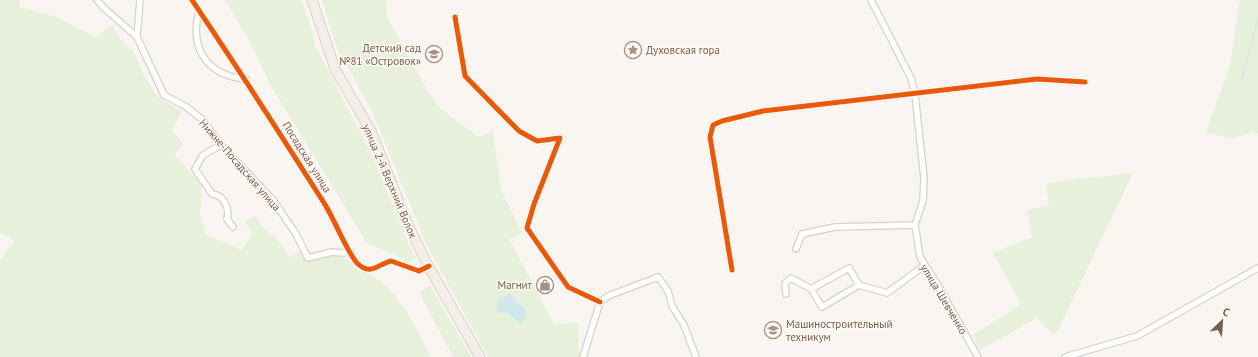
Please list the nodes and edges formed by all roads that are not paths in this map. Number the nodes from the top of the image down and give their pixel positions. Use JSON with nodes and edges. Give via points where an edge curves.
{"nodes":[{"id":1,"x":97,"y":0,"type":"edge"},
{"id":2,"x":140,"y":0,"type":"edge"},
{"id":3,"x":192,"y":0,"type":"edge"},
{"id":4,"x":312,"y":0,"type":"edge"},
{"id":5,"x":872,"y":0,"type":"edge"},
{"id":6,"x":199,"y":11,"type":"junction"},
{"id":7,"x":455,"y":17,"type":"dead end"},
{"id":8,"x":137,"y":37,"type":"junction"},
{"id":9,"x":246,"y":79,"type":"junction"},
{"id":10,"x":1085,"y":82,"type":"dead end"},
{"id":11,"x":914,"y":94,"type":"junction"},
{"id":12,"x":221,"y":145,"type":"junction"},
{"id":13,"x":915,"y":225,"type":"junction"},
{"id":14,"x":233,"y":227,"type":"dead end"},
{"id":15,"x":796,"y":249,"type":"dead end"},
{"id":16,"x":350,"y":251,"type":"junction"},
{"id":17,"x":925,"y":265,"type":"junction"},
{"id":18,"x":429,"y":266,"type":"junction"},
{"id":19,"x":1258,"y":268,"type":"edge"},
{"id":20,"x":732,"y":270,"type":"dead end"},
{"id":21,"x":859,"y":285,"type":"junction"},
{"id":22,"x":811,"y":289,"type":"junction"},
{"id":23,"x":786,"y":294,"type":"dead end"},
{"id":24,"x":600,"y":302,"type":"junction"},
{"id":25,"x":480,"y":357,"type":"edge"},
{"id":26,"x":583,"y":357,"type":"edge"},
{"id":27,"x":696,"y":357,"type":"edge"},
{"id":28,"x":978,"y":357,"type":"edge"},
{"id":29,"x":1065,"y":357,"type":"edge"}],
"edges":[{"from":1,"to":8,"type":"street"},
{"from":2,"to":8,"type":"street","name":"Нижне-Посадская улица"},
{"from":3,"to":6,"type":"street","name":"Посадская улица"},
{"from":4,"to":18,"type":"main road","name":"улица 2-й Верхний Волок","via":[[335,68],[372,133],[406,220]]},
{"from":5,"to":11,"type":"street","via":[[911,78]]},
{"from":6,"to":9,"type":"street","name":"Посадская улица"},
{"from":6,"to":9,"type":"street","via":[[195,26],[198,48],[206,60],[224,75]]},
{"from":7,"to":24,"type":"street","via":[[466,76],[518,131],[537,142],[560,138],[527,228],[568,287]]},
{"from":8,"to":12,"type":"street","name":"Нижне-Посадская улица","via":[[164,95],[185,106],[203,120]]},
{"from":9,"to":16,"type":"street","name":"Посадская улица","via":[[328,209]]},
{"from":10,"to":11,"type":"street","via":[[1037,79]]},
{"from":11,"to":13,"type":"street","via":[[924,178],[923,201]]},
{"from":11,"to":20,"type":"street","via":[[763,111],[714,125],[710,137]]},
{"from":12,"to":14,"type":"street","via":[[203,155],[195,169],[212,194],[216,194],[228,206],[227,219]]},
{"from":12,"to":16,"type":"street","name":"Нижне-Посадская улица","via":[[273,200],[296,234],[308,258]]},
{"from":13,"to":15,"type":"street","via":[[835,227],[802,234]]},
{"from":13,"to":17,"type":"street","name":"улица Шевченко","via":[[920,257]]},
{"from":16,"to":18,"type":"street","name":"Посадская улица","via":[[358,264],[369,270],[391,261],[419,271]]},
{"from":17,"to":21,"type":"street","via":[[887,294]]},
{"from":17,"to":28,"type":"street","name":"улица Шевченко"},
{"from":18,"to":25,"type":"main road","name":"улица 2-й Верхний Волок"},
{"from":19,"to":29,"type":"street","via":[[1137,336]]},
{"from":21,"to":22,"type":"street","via":[[849,268]]},
{"from":21,"to":22,"type":"street","via":[[822,307]]},
{"from":22,"to":23,"type":"street","via":[[790,278],[785,283]]},
{"from":24,"to":26,"type":"street"},
{"from":24,"to":27,"type":"street","via":[[608,296],[658,277],[668,291],[672,306],[684,325]]}]}
